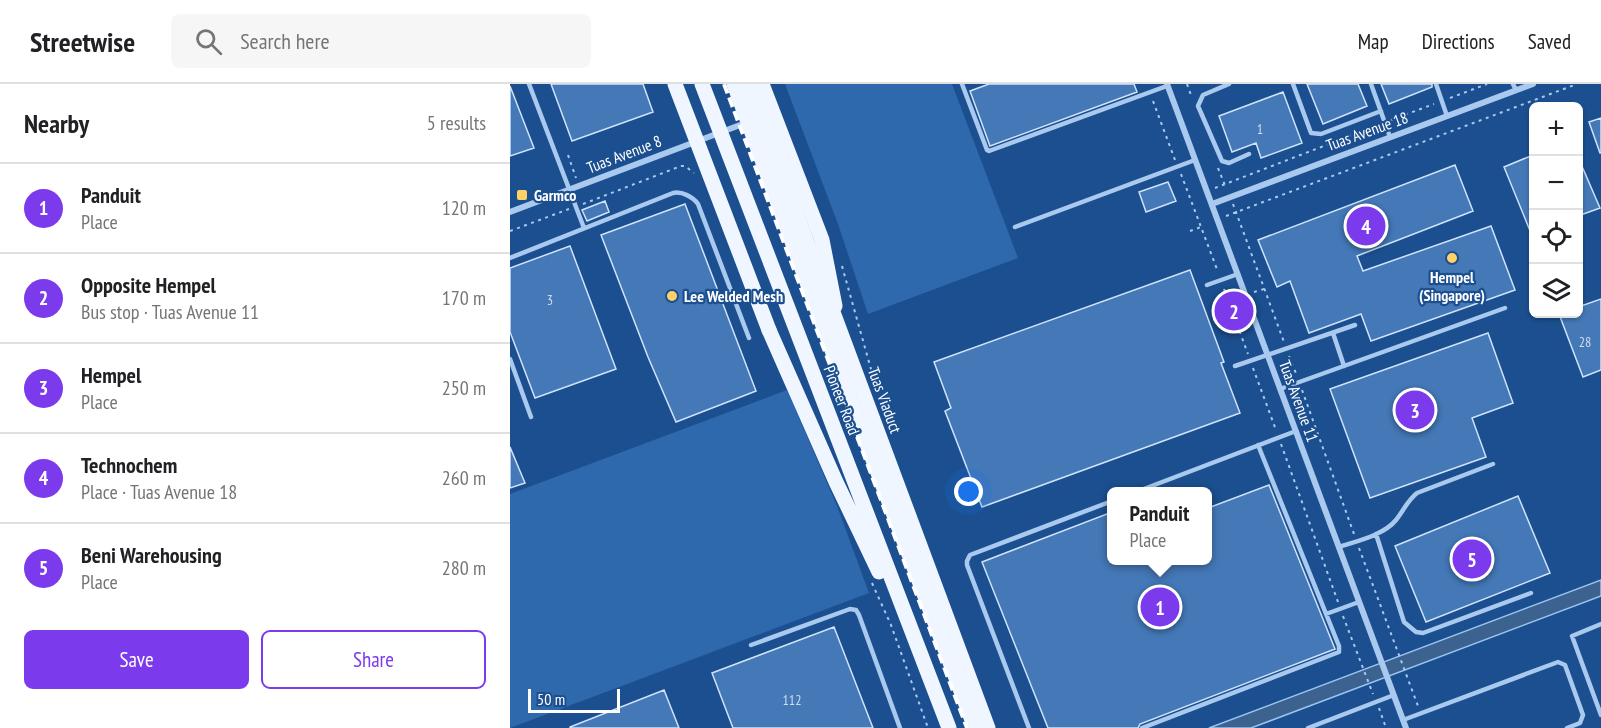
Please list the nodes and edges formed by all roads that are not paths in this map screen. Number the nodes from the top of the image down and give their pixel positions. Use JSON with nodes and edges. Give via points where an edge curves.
{"nodes":[{"id":1,"x":529,"y":84,"type":"edge"},
{"id":2,"x":675,"y":84,"type":"edge"},
{"id":3,"x":702,"y":84,"type":"edge"},
{"id":4,"x":734,"y":84,"type":"edge"},
{"id":5,"x":748,"y":84,"type":"edge"},
{"id":6,"x":762,"y":84,"type":"edge"},
{"id":7,"x":962,"y":84,"type":"edge"},
{"id":8,"x":1229,"y":84,"type":"edge"},
{"id":9,"x":1293,"y":84,"type":"edge"},
{"id":10,"x":1371,"y":84,"type":"edge"},
{"id":11,"x":1436,"y":84,"type":"edge"},
{"id":12,"x":1533,"y":84,"type":"edge"},
{"id":13,"x":1167,"y":85,"type":"edge"},
{"id":14,"x":1515,"y":87,"type":"edge"},
{"id":15,"x":1381,"y":111,"type":"junction"},
{"id":16,"x":1447,"y":116,"type":"junction"},
{"id":17,"x":748,"y":122,"type":"junction"},
{"id":18,"x":721,"y":132,"type":"junction"},
{"id":19,"x":1390,"y":137,"type":"junction"},
{"id":20,"x":1249,"y":154,"type":"dead end"},
{"id":21,"x":1195,"y":160,"type":"junction"},
{"id":22,"x":570,"y":189,"type":"junction"},
{"id":23,"x":1212,"y":204,"type":"junction"},
{"id":24,"x":510,"y":212,"type":"edge"},
{"id":25,"x":1015,"y":227,"type":"dead end"},
{"id":26,"x":584,"y":228,"type":"junction"},
{"id":27,"x":510,"y":258,"type":"edge"},
{"id":28,"x":1238,"y":274,"type":"junction"},
{"id":29,"x":1207,"y":285,"type":"dead end"},
{"id":30,"x":1505,"y":308,"type":"dead end"},
{"id":31,"x":1355,"y":325,"type":"dead end"},
{"id":32,"x":1333,"y":333,"type":"junction"},
{"id":33,"x":749,"y":338,"type":"dead end"},
{"id":34,"x":1268,"y":355,"type":"junction"},
{"id":35,"x":510,"y":359,"type":"edge"},
{"id":36,"x":1235,"y":366,"type":"dead end"},
{"id":37,"x":1344,"y":366,"type":"junction"},
{"id":38,"x":1280,"y":389,"type":"junction"},
{"id":39,"x":851,"y":402,"type":"junction"},
{"id":40,"x":531,"y":417,"type":"dead end"},
{"id":41,"x":1296,"y":430,"type":"junction"},
{"id":42,"x":1258,"y":445,"type":"junction"},
{"id":43,"x":1493,"y":464,"type":"dead end"},
{"id":44,"x":1149,"y":487,"type":"edge"},
{"id":45,"x":1107,"y":503,"type":"edge"},
{"id":46,"x":1376,"y":534,"type":"junction"},
{"id":47,"x":1339,"y":547,"type":"junction"},
{"id":48,"x":1531,"y":593,"type":"dead end"},
{"id":49,"x":1359,"y":602,"type":"junction"},
{"id":50,"x":1326,"y":614,"type":"junction"},
{"id":51,"x":1601,"y":624,"type":"edge"},
{"id":52,"x":752,"y":645,"type":"dead end"},
{"id":53,"x":1394,"y":695,"type":"junction"},
{"id":54,"x":1601,"y":715,"type":"edge"},
{"id":55,"x":1403,"y":720,"type":"junction"},
{"id":56,"x":900,"y":728,"type":"edge"},
{"id":57,"x":943,"y":728,"type":"edge"},
{"id":58,"x":949,"y":728,"type":"edge"},
{"id":59,"x":975,"y":728,"type":"edge"},
{"id":60,"x":988,"y":728,"type":"edge"},
{"id":61,"x":1029,"y":728,"type":"edge"},
{"id":62,"x":1142,"y":728,"type":"edge"},
{"id":63,"x":1308,"y":728,"type":"edge"},
{"id":64,"x":1406,"y":728,"type":"edge"},
{"id":65,"x":1567,"y":728,"type":"edge"}],
"edges":[{"from":1,"to":22,"type":"lane"},
{"from":2,"to":57,"type":"main road","bridge":true,"via":[[769,330],[889,592]]},
{"from":3,"to":18,"type":"main road","name":"Pioneer Road"},
{"from":4,"to":17,"type":"main road","name":"Pioneer Road"},
{"from":5,"to":60,"type":"main road","name":"Tuas Viaduct","bridge":true},
{"from":6,"to":39,"type":"main road","via":[[822,240]]},
{"from":7,"to":13,"type":"lane","via":[[989,151]]},
{"from":8,"to":20,"type":"lane","via":[[1203,95],[1198,106],[1222,161],[1229,163]]},
{"from":9,"to":15,"type":"lane","via":[[1314,135]]},
{"from":10,"to":15,"type":"lane"},
{"from":11,"to":16,"type":"lane"},
{"from":12,"to":14,"type":"street","name":"Tuas Avenue 18"},
{"from":13,"to":21,"type":"street","name":"Tuas Avenue 11"},
{"from":14,"to":16,"type":"street","name":"Tuas Avenue 18"},
{"from":15,"to":19,"type":"lane"},
{"from":16,"to":19,"type":"street","name":"Tuas Avenue 18"},
{"from":17,"to":18,"type":"street","name":"Tuas Avenue 8"},
{"from":17,"to":39,"type":"main road","name":"Pioneer Road"},
{"from":18,"to":22,"type":"street","name":"Tuas Avenue 8"},
{"from":18,"to":58,"type":"main road","name":"Pioneer Road"},
{"from":19,"to":23,"type":"street","name":"Tuas Avenue 18"},
{"from":21,"to":23,"type":"street","name":"Tuas Avenue 11"},
{"from":21,"to":25,"type":"lane"},
{"from":22,"to":24,"type":"street","name":"Tuas Avenue 8"},
{"from":22,"to":26,"type":"lane"},
{"from":23,"to":28,"type":"street","name":"Tuas Avenue 11"},
{"from":26,"to":27,"type":"lane"},
{"from":26,"to":33,"type":"lane","via":[[676,192],[693,198]]},
{"from":28,"to":29,"type":"lane"},
{"from":28,"to":34,"type":"street","name":"Tuas Avenue 11"},
{"from":30,"to":37,"type":"lane"},
{"from":31,"to":32,"type":"lane"},
{"from":32,"to":34,"type":"lane"},
{"from":32,"to":37,"type":"lane"},
{"from":34,"to":36,"type":"lane"},
{"from":34,"to":38,"type":"street","name":"Tuas Avenue 11"},
{"from":35,"to":40,"type":"lane"},
{"from":37,"to":38,"type":"lane"},
{"from":38,"to":41,"type":"street","name":"Tuas Avenue 11"},
{"from":39,"to":59,"type":"main road","name":"Pioneer Road"},
{"from":41,"to":42,"type":"lane"},
{"from":41,"to":47,"type":"street","name":"Tuas Avenue 11"},
{"from":42,"to":44,"type":"lane"},
{"from":42,"to":50,"type":"lane"},
{"from":43,"to":46,"type":"lane","via":[[1417,493],[1407,500],[1395,521]]},
{"from":45,"to":61,"type":"lane","via":[[968,558],[967,565]]},
{"from":46,"to":47,"type":"lane"},
{"from":46,"to":48,"type":"lane","via":[[1404,622],[1416,632],[1423,633]]},
{"from":47,"to":49,"type":"street","name":"Tuas Avenue 11"},
{"from":49,"to":50,"type":"lane"},
{"from":49,"to":53,"type":"street","name":"Tuas Avenue 11"},
{"from":50,"to":62,"type":"lane","via":[[1340,646],[1338,653]]},
{"from":51,"to":54,"type":"lane","via":[[1572,636]]},
{"from":52,"to":56,"type":"lane","via":[[849,609],[856,610]]},
{"from":53,"to":55,"type":"street","name":"Tuas Avenue 11"},
{"from":53,"to":63,"type":"lane"},
{"from":55,"to":64,"type":"street","name":"Tuas Avenue 11"},
{"from":55,"to":65,"type":"lane","via":[[1558,662],[1565,665],[1583,715],[1580,723]]}]}
